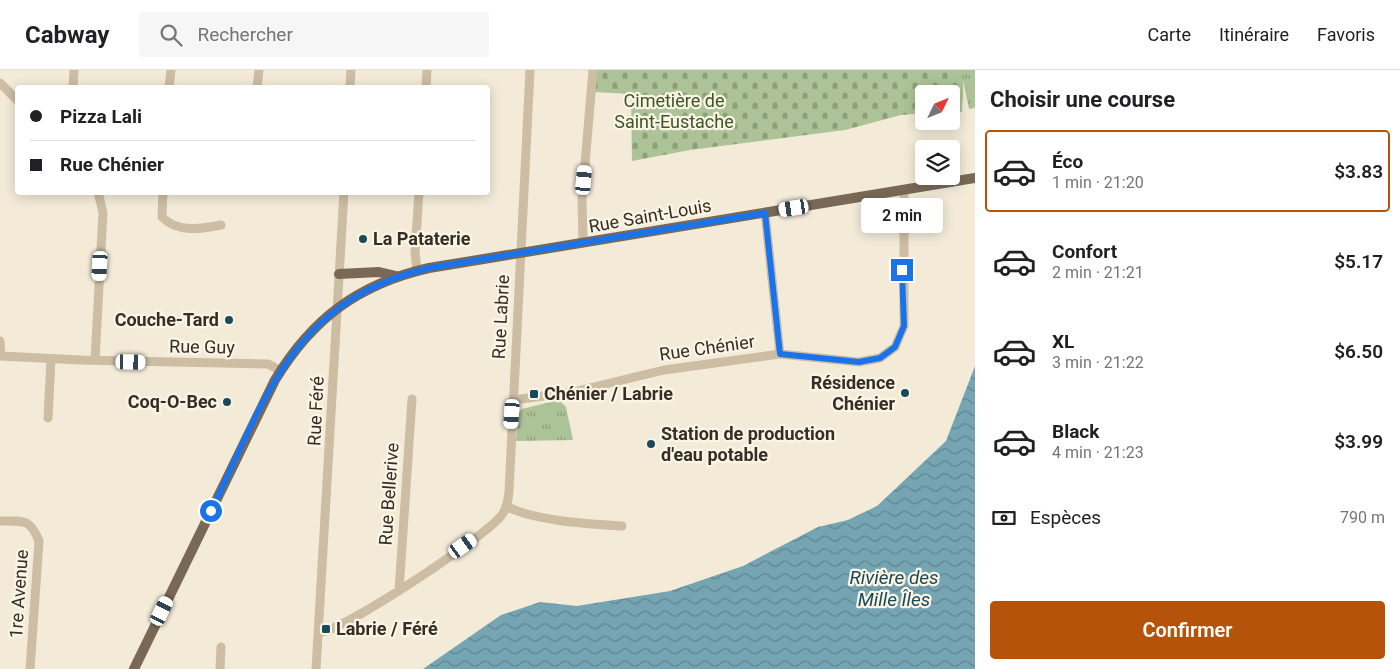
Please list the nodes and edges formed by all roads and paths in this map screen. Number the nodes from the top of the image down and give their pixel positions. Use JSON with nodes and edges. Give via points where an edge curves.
{"nodes":[{"id":1,"x":74,"y":70,"type":"edge"},
{"id":2,"x":170,"y":70,"type":"edge"},
{"id":3,"x":259,"y":70,"type":"edge"},
{"id":4,"x":351,"y":70,"type":"edge"},
{"id":5,"x":427,"y":70,"type":"edge"},
{"id":6,"x":530,"y":70,"type":"edge"},
{"id":7,"x":593,"y":70,"type":"edge"},
{"id":8,"x":0,"y":83,"type":"edge"},
{"id":9,"x":73,"y":85,"type":"edge"},
{"id":10,"x":169,"y":85,"type":"edge"},
{"id":11,"x":257,"y":85,"type":"edge"},
{"id":12,"x":350,"y":85,"type":"edge"},
{"id":13,"x":426,"y":85,"type":"edge"},
{"id":14,"x":15,"y":98,"type":"edge"},
{"id":15,"x":975,"y":178,"type":"edge"},
{"id":16,"x":904,"y":190,"type":"junction"},
{"id":17,"x":99,"y":195,"type":"edge"},
{"id":18,"x":163,"y":195,"type":"edge"},
{"id":19,"x":344,"y":195,"type":"edge"},
{"id":20,"x":419,"y":195,"type":"edge"},
{"id":21,"x":765,"y":213,"type":"junction"},
{"id":22,"x":221,"y":225,"type":"dead end"},
{"id":23,"x":583,"y":243,"type":"junction"},
{"id":24,"x":521,"y":254,"type":"junction"},
{"id":25,"x":418,"y":271,"type":"junction"},
{"id":26,"x":339,"y":274,"type":"junction"},
{"id":27,"x":397,"y":277,"type":"junction"},
{"id":28,"x":338,"y":308,"type":"junction"},
{"id":29,"x":0,"y":341,"type":"edge"},
{"id":30,"x":780,"y":354,"type":"junction"},
{"id":31,"x":0,"y":356,"type":"edge"},
{"id":32,"x":51,"y":359,"type":"junction"},
{"id":33,"x":95,"y":360,"type":"junction"},
{"id":34,"x":281,"y":371,"type":"junction"},
{"id":35,"x":412,"y":399,"type":"dead end"},
{"id":36,"x":514,"y":400,"type":"junction"},
{"id":37,"x":48,"y":418,"type":"dead end"},
{"id":38,"x":506,"y":506,"type":"junction"},
{"id":39,"x":0,"y":520,"type":"edge"},
{"id":40,"x":622,"y":526,"type":"dead end"},
{"id":41,"x":399,"y":592,"type":"junction"},
{"id":42,"x":320,"y":632,"type":"junction"},
{"id":43,"x":221,"y":646,"type":"dead end"},
{"id":44,"x":30,"y":669,"type":"edge"},
{"id":45,"x":134,"y":669,"type":"edge"},
{"id":46,"x":220,"y":669,"type":"edge"},
{"id":47,"x":316,"y":669,"type":"edge"}],
"edges":[{"from":1,"to":9,"type":"street"},
{"from":2,"to":10,"type":"street"},
{"from":3,"to":11,"type":"street"},
{"from":4,"to":12,"type":"street"},
{"from":5,"to":13,"type":"street"},
{"from":6,"to":24,"type":"street","name":"Rue Labrie"},
{"from":7,"to":23,"type":"street","via":[[584,180]]},
{"from":8,"to":14,"type":"street"},
{"from":15,"to":16,"type":"main road","name":"Rue Saint-Louis"},
{"from":16,"to":21,"type":"main road","name":"Rue Saint-Louis"},
{"from":16,"to":30,"type":"street","name":"Rue Chénier","via":[[904,326],[895,347],[880,358],[859,362]]},
{"from":17,"to":33,"type":"street","via":[[103,212]]},
{"from":18,"to":22,"type":"street","via":[[162,217],[169,225],[198,230]]},
{"from":19,"to":26,"type":"street","name":"Rue Féré"},
{"from":20,"to":25,"type":"street","via":[[415,252]]},
{"from":21,"to":23,"type":"main road","name":"Rue Saint-Louis"},
{"from":21,"to":30,"type":"street"},
{"from":23,"to":24,"type":"main road","name":"Rue Saint-Louis"},
{"from":24,"to":25,"type":"main road","name":"Rue Saint-Louis"},
{"from":24,"to":36,"type":"street","name":"Rue Labrie"},
{"from":25,"to":27,"type":"main road","name":"Rue Saint-Louis"},
{"from":26,"to":27,"type":"main road","via":[[379,272]]},
{"from":26,"to":28,"type":"street","name":"Rue Féré"},
{"from":27,"to":28,"type":"main road","name":"Rue Saint-Louis","via":[[373,286]]},
{"from":28,"to":34,"type":"main road","name":"Rue Saint-Louis","via":[[307,335]]},
{"from":28,"to":42,"type":"street","name":"Rue Féré"},
{"from":29,"to":31,"type":"street","name":"Rue Guy"},
{"from":30,"to":36,"type":"street","name":"Rue Chénier","via":[[664,370],[573,392]]},
{"from":31,"to":32,"type":"street","name":"Rue Guy"},
{"from":32,"to":33,"type":"street","name":"Rue Guy"},
{"from":32,"to":37,"type":"street"},
{"from":33,"to":34,"type":"street","name":"Rue Guy","via":[[268,364]]},
{"from":34,"to":45,"type":"main road","name":"Rue Saint-Louis"},
{"from":35,"to":41,"type":"street","name":"Rue Bellerive"},
{"from":36,"to":38,"type":"street","name":"Rue Labrie"},
{"from":38,"to":40,"type":"street","via":[[555,518]]},
{"from":38,"to":41,"type":"street","via":[[495,523]]},
{"from":39,"to":44,"type":"street","name":"1re Avenue","via":[[24,521],[33,527],[39,541]]},
{"from":41,"to":42,"type":"street","via":[[342,625]]},
{"from":42,"to":47,"type":"street","name":"Rue Féré"},
{"from":43,"to":46,"type":"street"}]}
